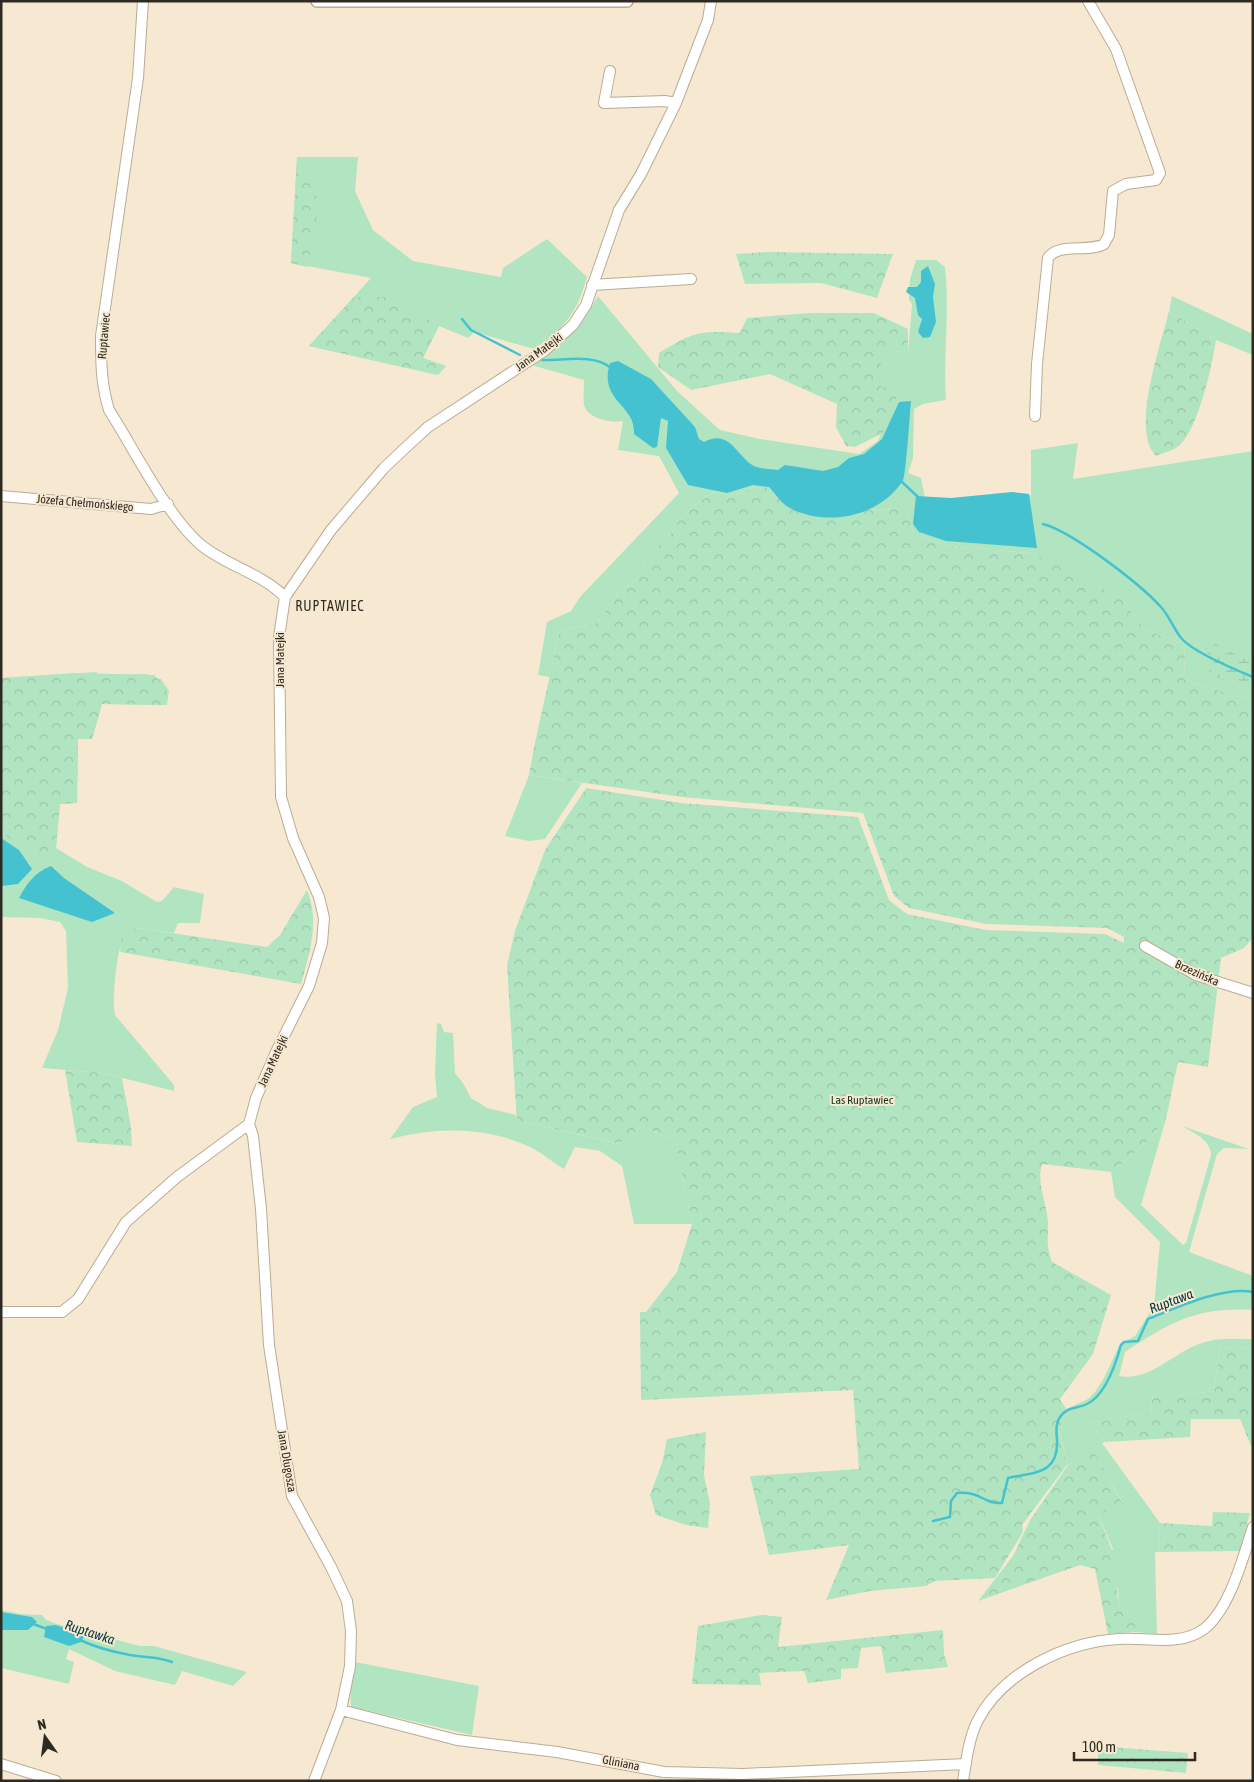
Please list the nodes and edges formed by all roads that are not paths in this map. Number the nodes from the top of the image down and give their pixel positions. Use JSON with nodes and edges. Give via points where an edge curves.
{"nodes":[{"id":1,"x":143,"y":1,"type":"edge"},
{"id":2,"x":318,"y":1,"type":"edge"},
{"id":3,"x":627,"y":1,"type":"edge"},
{"id":4,"x":711,"y":1,"type":"edge"},
{"id":5,"x":1088,"y":1,"type":"edge"},
{"id":6,"x":610,"y":71,"type":"dead end"},
{"id":7,"x":676,"y":103,"type":"junction"},
{"id":8,"x":691,"y":279,"type":"dead end"},
{"id":9,"x":592,"y":285,"type":"junction"},
{"id":10,"x":1035,"y":416,"type":"dead end"},
{"id":11,"x":1,"y":496,"type":"edge"},
{"id":12,"x":168,"y":504,"type":"junction"},
{"id":13,"x":285,"y":597,"type":"junction"},
{"id":14,"x":1145,"y":946,"type":"dead end"},
{"id":15,"x":1253,"y":993,"type":"edge"},
{"id":16,"x":249,"y":1124,"type":"junction"},
{"id":17,"x":1,"y":1312,"type":"edge"},
{"id":18,"x":1253,"y":1527,"type":"edge"},
{"id":19,"x":341,"y":1710,"type":"junction"},
{"id":20,"x":1,"y":1764,"type":"edge"},
{"id":21,"x":966,"y":1764,"type":"junction"},
{"id":22,"x":56,"y":1781,"type":"edge"},
{"id":23,"x":314,"y":1781,"type":"edge"},
{"id":24,"x":963,"y":1781,"type":"edge"}],
"edges":[{"from":1,"to":12,"type":"street","name":"Ruptawiec","via":[[138,78],[101,336],[101,379],[109,410]]},
{"from":2,"to":3,"type":"street"},
{"from":4,"to":7,"type":"street","name":"Jana Matejki","via":[[708,20]]},
{"from":5,"to":10,"type":"street","via":[[1116,49],[1160,173],[1152,181],[1126,184],[1113,191],[1109,235],[1104,244],[1056,252],[1048,258]]},
{"from":6,"to":7,"type":"street","via":[[604,104]]},
{"from":7,"to":9,"type":"street","name":"Jana Matejki","via":[[619,210]]},
{"from":8,"to":9,"type":"street"},
{"from":9,"to":13,"type":"street","name":"Jana Matejki","via":[[586,305],[567,331],[544,351],[428,427],[384,468],[331,530]]},
{"from":11,"to":12,"type":"street","name":"Józefa Chełmońskiego","via":[[150,509]]},
{"from":12,"to":13,"type":"street","name":"Ruptawiec","via":[[201,544],[273,585]]},
{"from":13,"to":16,"type":"street","name":"Jana Matejki","via":[[279,637],[281,797],[293,838],[320,898],[324,918],[322,943],[309,986],[256,1098]]},
{"from":14,"to":15,"type":"street","name":"Brzezińska","via":[[1196,975]]},
{"from":16,"to":17,"type":"street","via":[[178,1177],[126,1222],[78,1299],[62,1312]]},
{"from":16,"to":19,"type":"street","name":"Jana Długosza","via":[[261,1209],[269,1345],[292,1496],[347,1601],[351,1656]]},
{"from":18,"to":21,"type":"street","via":[[1230,1592],[1220,1612],[1205,1628],[1185,1638],[1094,1642],[1036,1664],[993,1697],[976,1723]]},
{"from":19,"to":21,"type":"street","name":"Gliniana","via":[[457,1740],[556,1752],[664,1772],[743,1774]]},
{"from":19,"to":23,"type":"street","name":"Jana Długosza"},
{"from":20,"to":22,"type":"street"},
{"from":21,"to":24,"type":"street"}]}
